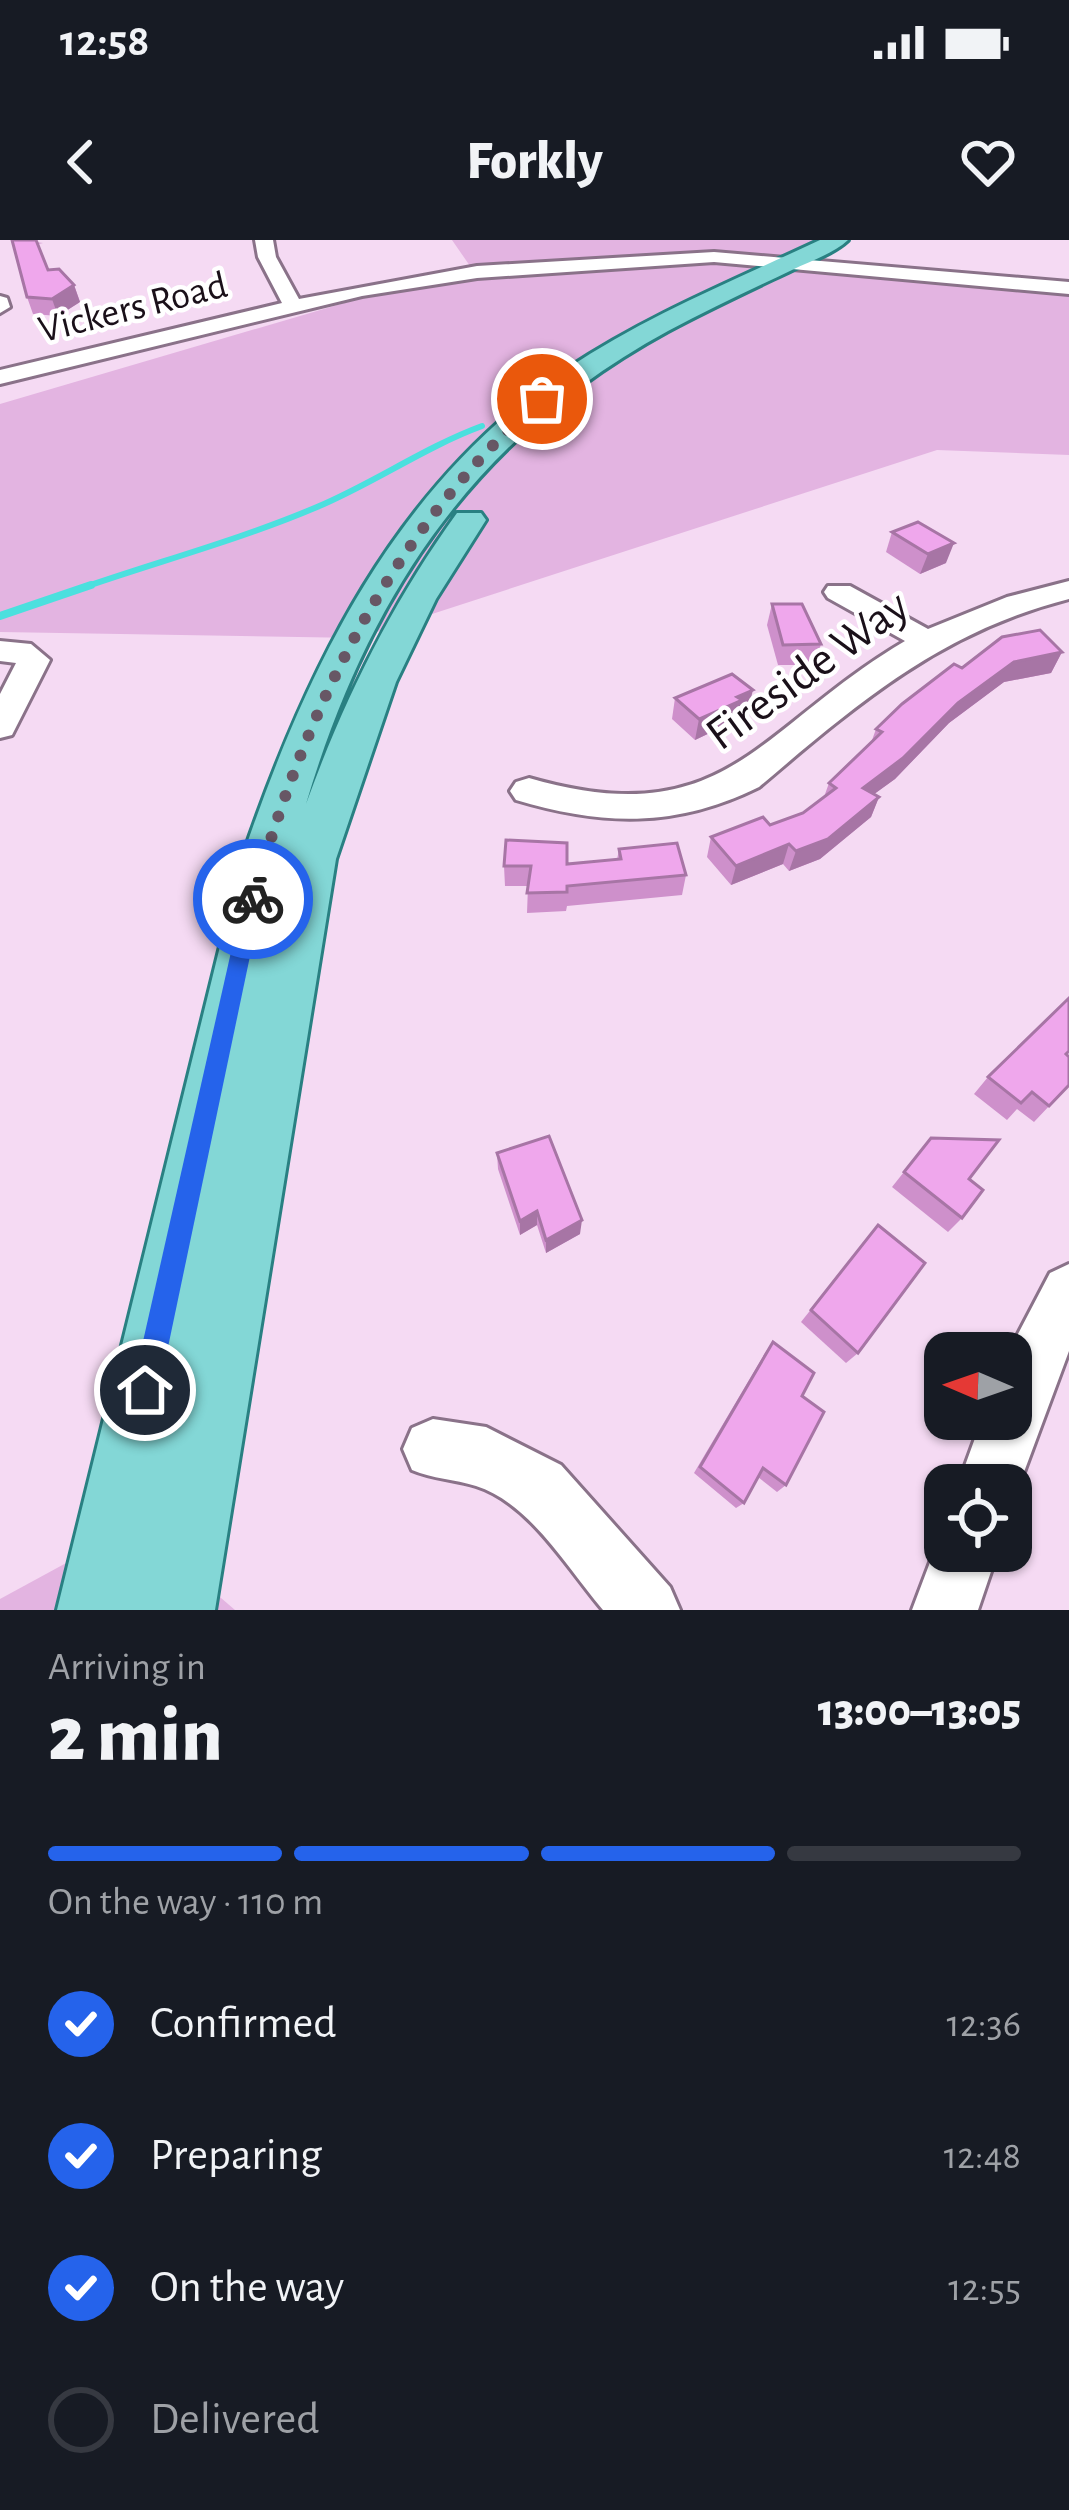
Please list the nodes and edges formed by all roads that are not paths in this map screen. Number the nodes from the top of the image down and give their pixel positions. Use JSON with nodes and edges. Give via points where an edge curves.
{"nodes":[{"id":1,"x":264,"y":240,"type":"edge"},
{"id":2,"x":824,"y":254,"type":"edge"},
{"id":3,"x":1069,"y":287,"type":"edge"},
{"id":4,"x":293,"y":306,"type":"junction"},
{"id":5,"x":0,"y":377,"type":"edge"},
{"id":6,"x":1069,"y":590,"type":"edge"},
{"id":7,"x":839,"y":592,"type":"dead end"},
{"id":8,"x":924,"y":639,"type":"junction"},
{"id":9,"x":15,"y":652,"type":"edge"},
{"id":10,"x":0,"y":727,"type":"edge"},
{"id":11,"x":530,"y":791,"type":"dead end"},
{"id":12,"x":1069,"y":1292,"type":"edge"},
{"id":13,"x":434,"y":1449,"type":"dead end"},
{"id":14,"x":996,"y":1464,"type":"edge"},
{"id":15,"x":959,"y":1572,"type":"edge"},
{"id":16,"x":98,"y":1610,"type":"edge"},
{"id":17,"x":175,"y":1610,"type":"edge"},
{"id":18,"x":647,"y":1610,"type":"edge"},
{"id":19,"x":945,"y":1610,"type":"edge"}],
"edges":[{"from":1,"to":4,"type":"street"},
{"from":2,"to":3,"type":"street","name":"Vickers Road"},
{"from":2,"to":4,"type":"street","name":"Vickers Road","via":[[478,272]]},
{"from":2,"to":16,"type":"main road","via":[[732,286],[632,338],[542,399],[440,501],[356,632],[286,791],[242,936]]},
{"from":2,"to":17,"type":"main road","via":[[673,338],[550,430],[454,541],[387,656],[312,860]]},
{"from":4,"to":5,"type":"street","name":"Vickers Road"},
{"from":6,"to":8,"type":"street","name":"Fireside Way","via":[[992,609]]},
{"from":7,"to":8,"type":"street"},
{"from":8,"to":11,"type":"street","name":"Fireside Way","via":[[717,794],[621,812]]},
{"from":9,"to":10,"type":"street","via":[[33,667]]},
{"from":12,"to":14,"type":"street","via":[[1031,1366]]},
{"from":13,"to":18,"type":"street","via":[[486,1456],[539,1487]]},
{"from":15,"to":19,"type":"street"}]}
